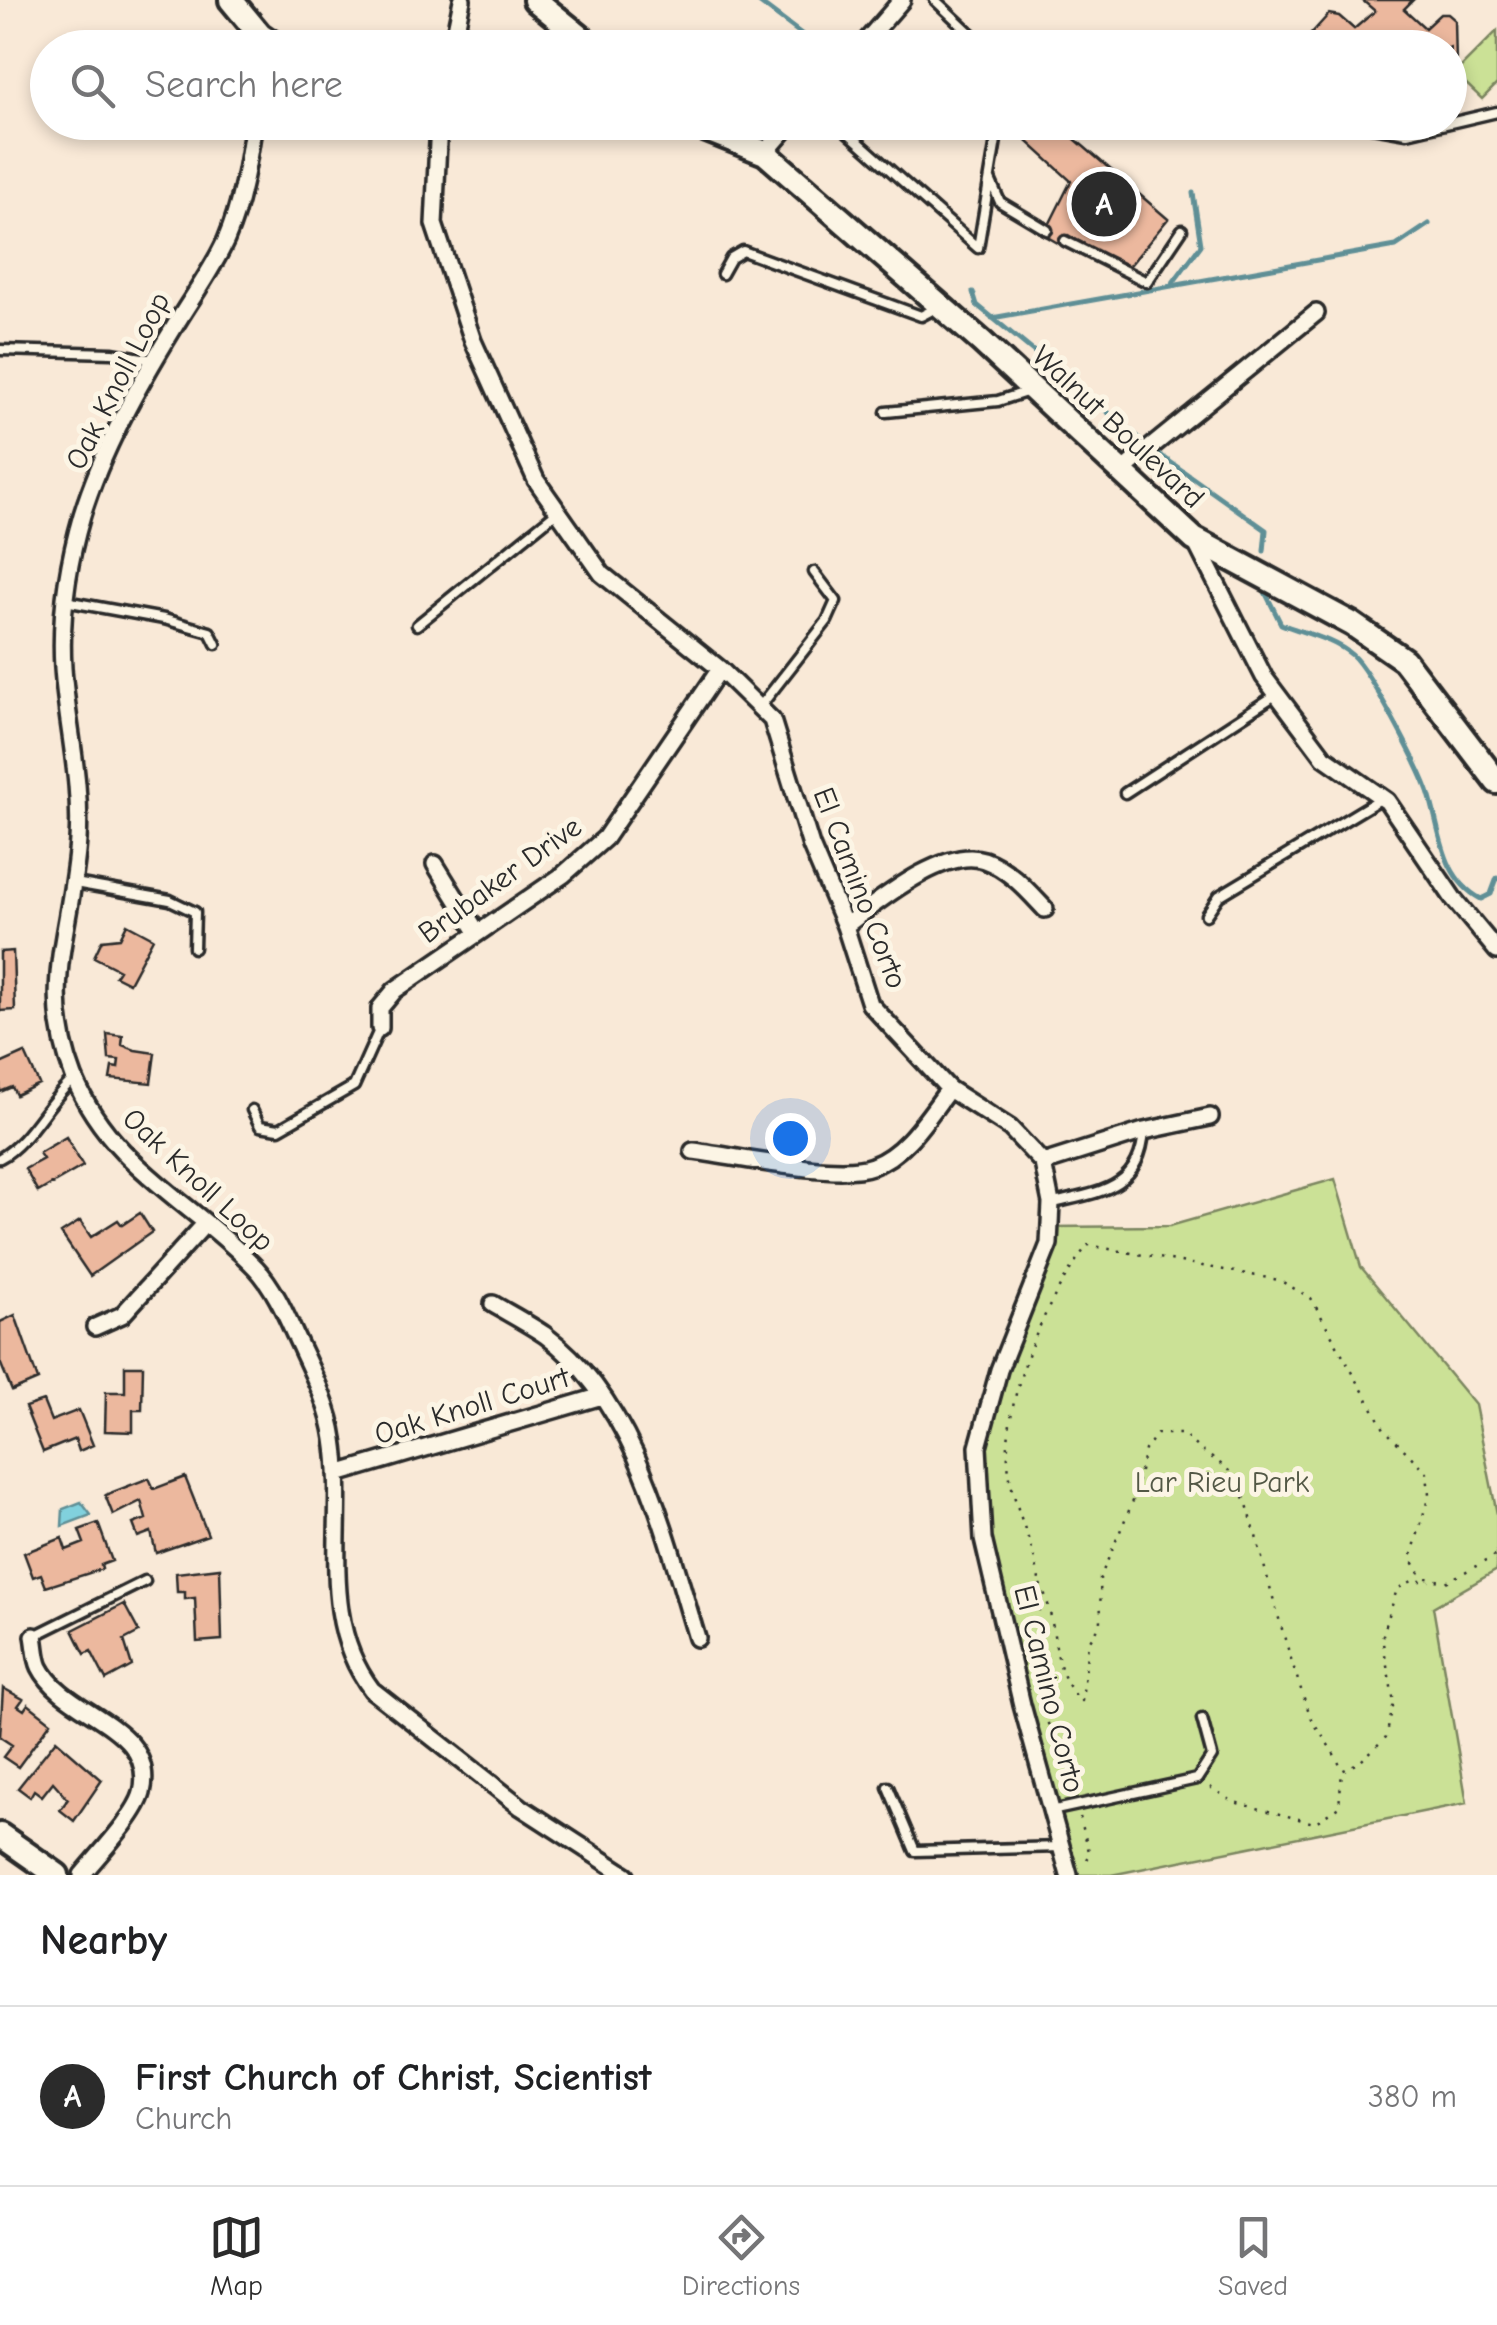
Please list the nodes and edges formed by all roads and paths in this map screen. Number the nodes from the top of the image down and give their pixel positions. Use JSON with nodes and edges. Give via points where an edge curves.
{"nodes":[{"id":1,"x":231,"y":0,"type":"edge"},
{"id":2,"x":462,"y":0,"type":"edge"},
{"id":3,"x":535,"y":0,"type":"edge"},
{"id":4,"x":902,"y":0,"type":"edge"},
{"id":5,"x":935,"y":0,"type":"edge"},
{"id":6,"x":255,"y":30,"type":"edge"},
{"id":7,"x":456,"y":30,"type":"edge"},
{"id":8,"x":572,"y":30,"type":"edge"},
{"id":9,"x":876,"y":30,"type":"edge"},
{"id":10,"x":967,"y":30,"type":"edge"},
{"id":11,"x":1497,"y":112,"type":"edge"},
{"id":12,"x":1467,"y":119,"type":"edge"},
{"id":13,"x":250,"y":140,"type":"edge"},
{"id":14,"x":438,"y":140,"type":"edge"},
{"id":15,"x":731,"y":140,"type":"edge"},
{"id":16,"x":776,"y":140,"type":"edge"},
{"id":17,"x":856,"y":140,"type":"edge"},
{"id":18,"x":996,"y":140,"type":"edge"},
{"id":19,"x":765,"y":153,"type":"junction"},
{"id":20,"x":990,"y":179,"type":"junction"},
{"id":21,"x":1047,"y":230,"type":"dead end"},
{"id":22,"x":1182,"y":230,"type":"dead end"},
{"id":23,"x":1065,"y":241,"type":"dead end"},
{"id":24,"x":722,"y":274,"type":"dead end"},
{"id":25,"x":942,"y":305,"type":"junction"},
{"id":26,"x":1316,"y":313,"type":"dead end"},
{"id":27,"x":0,"y":350,"type":"edge"},
{"id":28,"x":154,"y":360,"type":"junction"},
{"id":29,"x":1034,"y":388,"type":"junction"},
{"id":30,"x":886,"y":412,"type":"dead end"},
{"id":31,"x":1124,"y":470,"type":"junction"},
{"id":32,"x":558,"y":511,"type":"junction"},
{"id":33,"x":1194,"y":539,"type":"junction"},
{"id":34,"x":814,"y":572,"type":"dead end"},
{"id":35,"x":66,"y":601,"type":"junction"},
{"id":36,"x":417,"y":625,"type":"dead end"},
{"id":37,"x":216,"y":644,"type":"dead end"},
{"id":38,"x":720,"y":669,"type":"junction"},
{"id":39,"x":1277,"y":694,"type":"junction"},
{"id":40,"x":759,"y":708,"type":"junction"},
{"id":41,"x":1495,"y":773,"type":"edge"},
{"id":42,"x":1125,"y":792,"type":"dead end"},
{"id":43,"x":1382,"y":798,"type":"junction"},
{"id":44,"x":436,"y":864,"type":"dead end"},
{"id":45,"x":75,"y":883,"type":"junction"},
{"id":46,"x":1045,"y":909,"type":"dead end"},
{"id":47,"x":1206,"y":915,"type":"dead end"},
{"id":48,"x":844,"y":926,"type":"junction"},
{"id":49,"x":477,"y":932,"type":"junction"},
{"id":50,"x":194,"y":948,"type":"dead end"},
{"id":51,"x":1497,"y":950,"type":"edge"},
{"id":52,"x":380,"y":1028,"type":"joint"},
{"id":53,"x":75,"y":1078,"type":"junction"},
{"id":54,"x":949,"y":1089,"type":"junction"},
{"id":55,"x":252,"y":1110,"type":"dead end"},
{"id":56,"x":1210,"y":1117,"type":"dead end"},
{"id":57,"x":1144,"y":1131,"type":"junction"},
{"id":58,"x":693,"y":1150,"type":"dead end"},
{"id":59,"x":0,"y":1158,"type":"edge"},
{"id":60,"x":1043,"y":1162,"type":"junction"},
{"id":61,"x":1051,"y":1203,"type":"junction"},
{"id":62,"x":204,"y":1225,"type":"junction"},
{"id":63,"x":492,"y":1304,"type":"dead end"},
{"id":64,"x":94,"y":1327,"type":"dead end"},
{"id":65,"x":602,"y":1396,"type":"junction"},
{"id":66,"x":337,"y":1474,"type":"junction"},
{"id":67,"x":1497,"y":1555,"type":"edge"},
{"id":68,"x":145,"y":1581,"type":"dead end"},
{"id":69,"x":1432,"y":1581,"type":"junction"},
{"id":70,"x":1039,"y":1582,"type":"junction"},
{"id":71,"x":34,"y":1636,"type":"joint"},
{"id":72,"x":696,"y":1638,"type":"dead end"},
{"id":73,"x":1202,"y":1719,"type":"dead end"},
{"id":74,"x":1342,"y":1772,"type":"junction"},
{"id":75,"x":1197,"y":1778,"type":"junction"},
{"id":76,"x":888,"y":1786,"type":"dead end"},
{"id":77,"x":1076,"y":1806,"type":"junction"},
{"id":78,"x":1051,"y":1810,"type":"junction"},
{"id":79,"x":0,"y":1835,"type":"edge"},
{"id":80,"x":1061,"y":1846,"type":"junction"},
{"id":81,"x":57,"y":1875,"type":"edge"},
{"id":82,"x":82,"y":1875,"type":"edge"},
{"id":83,"x":626,"y":1875,"type":"edge"},
{"id":84,"x":1073,"y":1875,"type":"edge"}],
"edges":[{"from":1,"to":6,"type":"street"},
{"from":2,"to":7,"type":"street"},
{"from":3,"to":8,"type":"street"},
{"from":4,"to":9,"type":"street"},
{"from":5,"to":10,"type":"lane"},
{"from":11,"to":12,"type":"lane"},
{"from":13,"to":28,"type":"street","name":"Oak Knoll Loop","via":[[224,244]]},
{"from":14,"to":32,"type":"street","name":"El Camino Corto","via":[[434,224],[473,341],[536,480]]},
{"from":15,"to":19,"type":"street","name":"Walnut Boulevard"},
{"from":16,"to":19,"type":"street"},
{"from":17,"to":20,"type":"lane","via":[[978,248]]},
{"from":18,"to":20,"type":"lane"},
{"from":19,"to":25,"type":"street","name":"Walnut Boulevard"},
{"from":20,"to":21,"type":"lane","via":[[1000,202]]},
{"from":22,"to":23,"type":"lane","via":[[1146,282]]},
{"from":24,"to":25,"type":"lane","via":[[743,251],[921,316]]},
{"from":25,"to":29,"type":"street","name":"Walnut Boulevard"},
{"from":26,"to":31,"type":"street"},
{"from":27,"to":28,"type":"lane"},
{"from":28,"to":35,"type":"street","name":"Oak Knoll Loop","via":[[84,510]]},
{"from":29,"to":30,"type":"lane","via":[[998,401]]},
{"from":29,"to":31,"type":"street","name":"Walnut Boulevard"},
{"from":31,"to":33,"type":"street","name":"Walnut Boulevard"},
{"from":32,"to":36,"type":"lane"},
{"from":32,"to":38,"type":"street","name":"El Camino Corto","via":[[602,574]]},
{"from":33,"to":39,"type":"street"},
{"from":33,"to":41,"type":"street","name":"Walnut Boulevard","via":[[1352,624],[1404,660]]},
{"from":34,"to":40,"type":"lane","via":[[836,601]]},
{"from":35,"to":37,"type":"lane","via":[[210,632]]},
{"from":35,"to":45,"type":"street","name":"Oak Knoll Loop","via":[[63,668],[78,776]]},
{"from":38,"to":40,"type":"street","name":"El Camino Corto"},
{"from":38,"to":49,"type":"street","name":"Brubaker Drive","via":[[605,838]]},
{"from":39,"to":42,"type":"lane"},
{"from":39,"to":43,"type":"street","via":[[1324,756]]},
{"from":40,"to":48,"type":"street","name":"El Camino Corto","via":[[772,720],[810,846]]},
{"from":43,"to":47,"type":"lane","via":[[1219,896]]},
{"from":43,"to":51,"type":"street"},
{"from":44,"to":49,"type":"street"},
{"from":45,"to":50,"type":"lane","via":[[170,900],[195,912]]},
{"from":45,"to":53,"type":"street","name":"Oak Knoll Loop","via":[[55,995]]},
{"from":46,"to":48,"type":"street","via":[[1017,879],[980,858],[940,864]]},
{"from":48,"to":54,"type":"street","name":"El Camino Corto","via":[[870,1004]]},
{"from":49,"to":52,"type":"street","name":"Brubaker Drive","via":[[396,990],[380,1008]]},
{"from":52,"to":55,"type":"lane","via":[[354,1086],[279,1130],[260,1126]]},
{"from":53,"to":59,"type":"lane"},
{"from":53,"to":62,"type":"street","name":"Oak Knoll Loop","via":[[96,1124],[124,1156]]},
{"from":54,"to":58,"type":"street","via":[[916,1132],[872,1166],[824,1169]]},
{"from":54,"to":60,"type":"street","name":"El Camino Corto","via":[[1010,1128]]},
{"from":56,"to":57,"type":"street"},
{"from":57,"to":60,"type":"street"},
{"from":57,"to":61,"type":"lane","via":[[1132,1172],[1112,1189]]},
{"from":60,"to":61,"type":"street","name":"El Camino Corto"},
{"from":61,"to":78,"type":"street","name":"El Camino Corto","via":[[1050,1244],[998,1370],[978,1447],[983,1538]]},
{"from":62,"to":64,"type":"street","via":[[122,1315]]},
{"from":62,"to":66,"type":"street","name":"Oak Knoll Loop","via":[[257,1269],[284,1311],[323,1398]]},
{"from":63,"to":65,"type":"street","via":[[547,1337]]},
{"from":65,"to":66,"type":"street","name":"Oak Knoll Court"},
{"from":65,"to":72,"type":"street","name":"Oak Knoll Court","via":[[650,1483]]},
{"from":66,"to":83,"type":"street","name":"Oak Knoll Loop","via":[[338,1604],[359,1673],[522,1806]]},
{"from":67,"to":69,"type":"path","via":[[1457,1578]]},
{"from":68,"to":71,"type":"lane"},
{"from":69,"to":70,"type":"path","via":[[1411,1558],[1428,1496],[1427,1472],[1384,1428],[1310,1298],[1279,1280],[1088,1245],[1024,1367],[1012,1407],[1008,1462]]},
{"from":69,"to":74,"type":"path","via":[[1397,1589],[1382,1638],[1394,1703],[1386,1737]]},
{"from":70,"to":74,"type":"path","via":[[1049,1600],[1062,1674],[1082,1701],[1088,1643],[1100,1624],[1100,1578],[1134,1500],[1145,1450],[1157,1434],[1184,1434],[1229,1471],[1247,1504],[1311,1718]]},
{"from":70,"to":77,"type":"path","via":[[1037,1674]]},
{"from":71,"to":82,"type":"street","via":[[40,1667],[53,1684],[123,1736],[142,1768],[142,1796]]},
{"from":73,"to":75,"type":"lane","via":[[1212,1756]]},
{"from":74,"to":75,"type":"path","via":[[1339,1807],[1314,1823],[1234,1802]]},
{"from":75,"to":77,"type":"lane"},
{"from":76,"to":80,"type":"lane","via":[[915,1851]]},
{"from":77,"to":78,"type":"lane"},
{"from":77,"to":84,"type":"path","via":[[1090,1854]]},
{"from":78,"to":80,"type":"street","name":"El Camino Corto"},
{"from":79,"to":81,"type":"street"},
{"from":80,"to":84,"type":"street","name":"El Camino Corto"}]}
